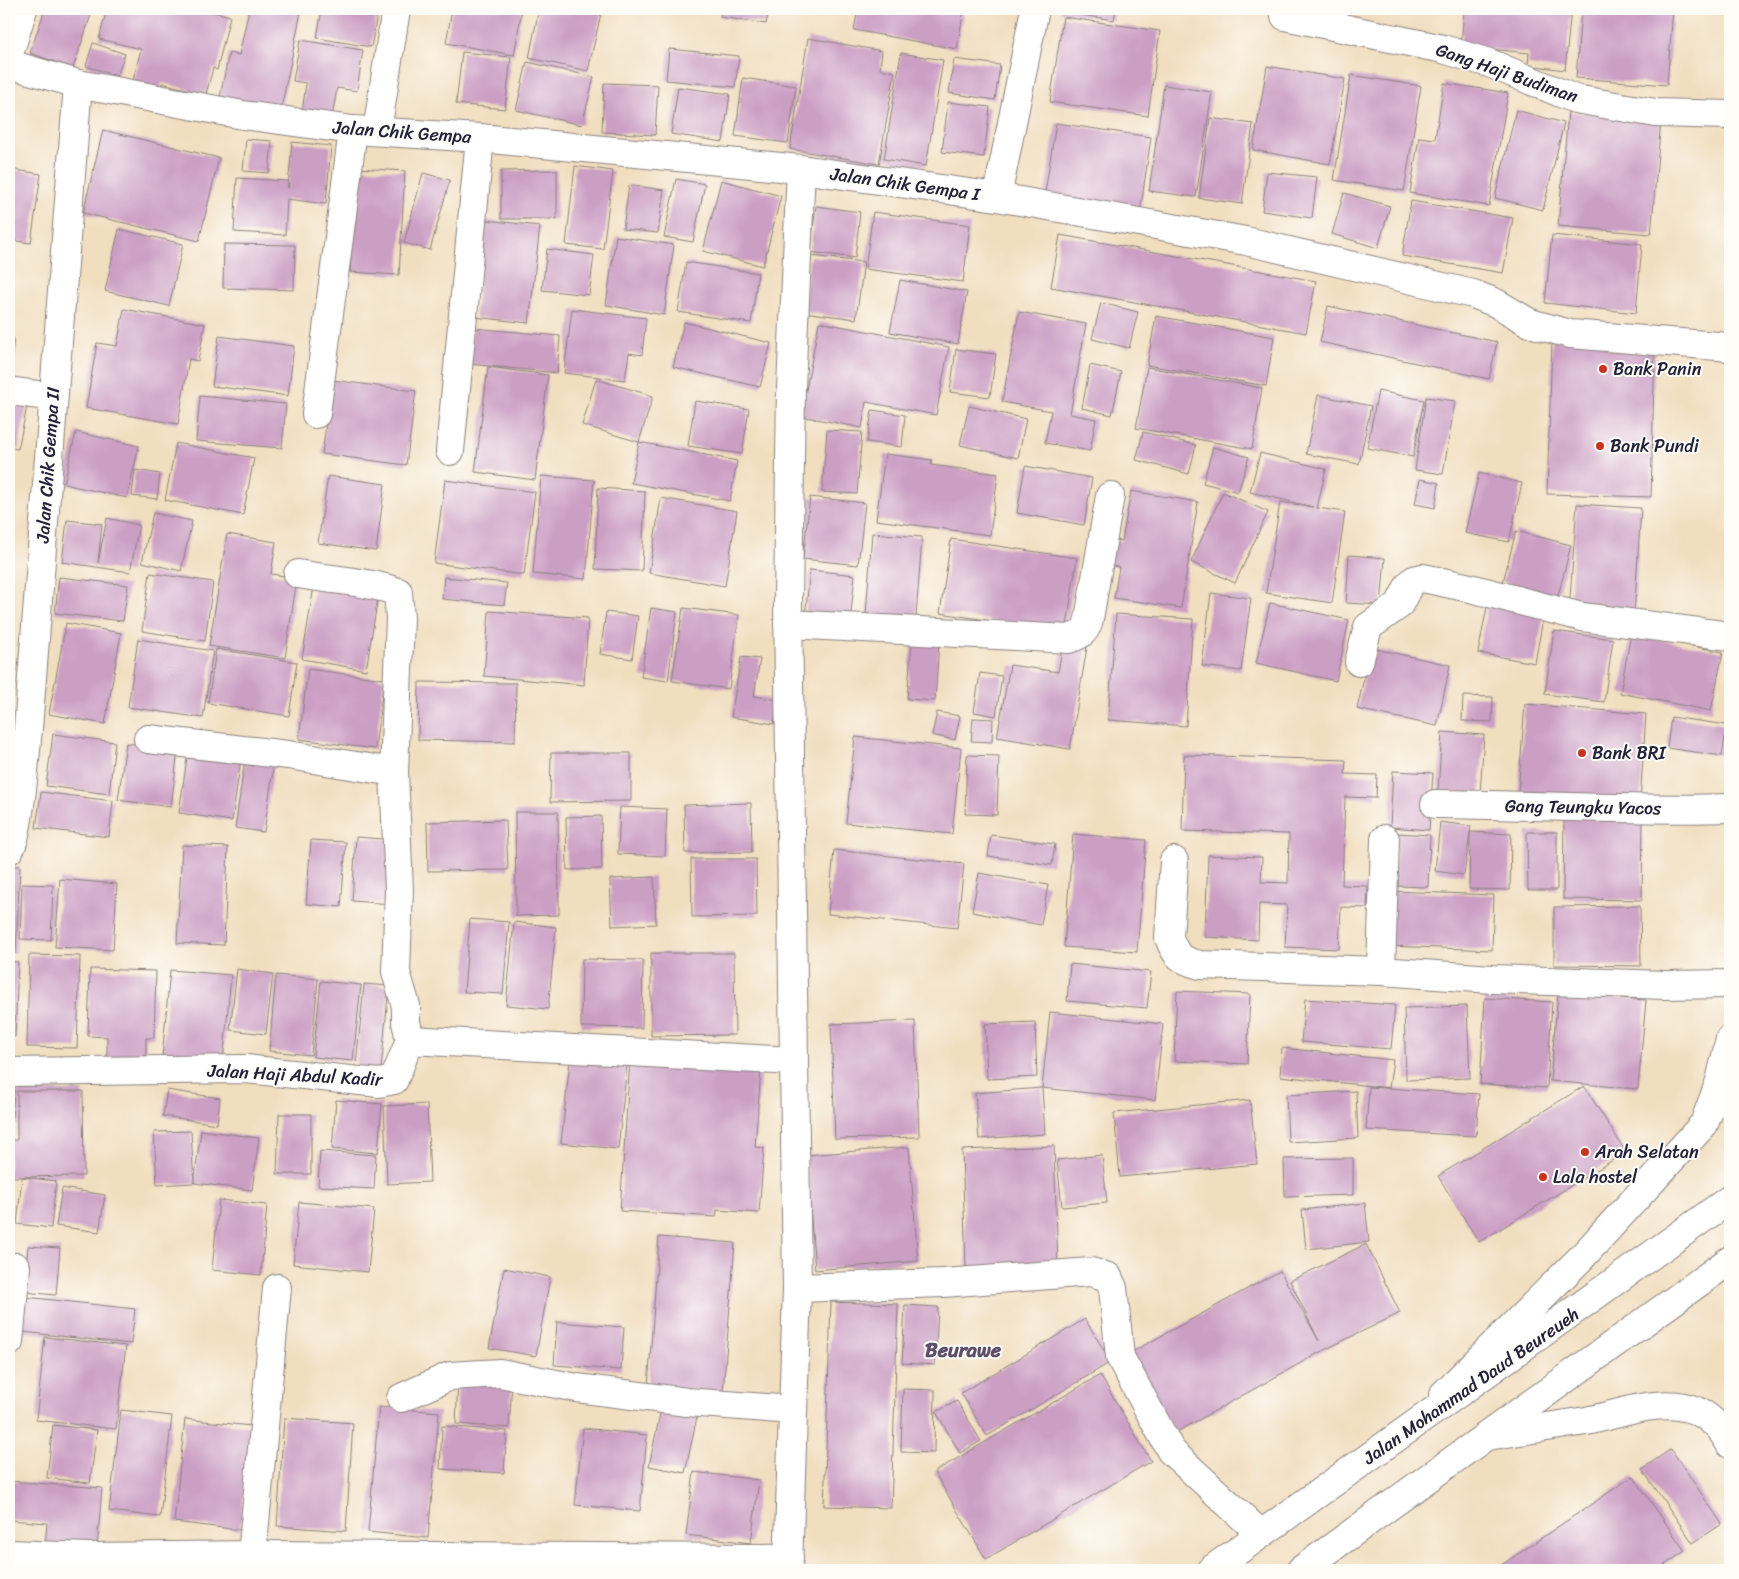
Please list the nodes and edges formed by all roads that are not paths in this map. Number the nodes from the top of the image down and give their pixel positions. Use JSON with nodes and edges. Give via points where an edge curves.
{"nodes":[{"id":1,"x":23,"y":9,"type":"edge"},
{"id":2,"x":396,"y":9,"type":"edge"},
{"id":3,"x":1035,"y":9,"type":"edge"},
{"id":4,"x":1285,"y":16,"type":"dead end"},
{"id":5,"x":9,"y":54,"type":"edge"},
{"id":6,"x":9,"y":64,"type":"edge"},
{"id":7,"x":78,"y":84,"type":"junction"},
{"id":8,"x":1730,"y":115,"type":"edge"},
{"id":9,"x":365,"y":130,"type":"junction"},
{"id":10,"x":480,"y":138,"type":"junction"},
{"id":11,"x":801,"y":169,"type":"junction"},
{"id":12,"x":997,"y":197,"type":"junction"},
{"id":13,"x":1730,"y":347,"type":"edge"},
{"id":14,"x":9,"y":391,"type":"edge"},
{"id":15,"x":53,"y":397,"type":"junction"},
{"id":16,"x":316,"y":414,"type":"dead end"},
{"id":17,"x":450,"y":451,"type":"dead end"},
{"id":18,"x":1110,"y":496,"type":"dead end"},
{"id":19,"x":298,"y":574,"type":"dead end"},
{"id":20,"x":788,"y":624,"type":"junction"},
{"id":21,"x":1730,"y":636,"type":"edge"},
{"id":22,"x":1359,"y":662,"type":"dead end"},
{"id":23,"x":148,"y":739,"type":"dead end"},
{"id":24,"x":394,"y":772,"type":"junction"},
{"id":25,"x":1435,"y":804,"type":"dead end"},
{"id":26,"x":1730,"y":808,"type":"edge"},
{"id":27,"x":1385,"y":839,"type":"dead end"},
{"id":28,"x":11,"y":848,"type":"edge"},
{"id":29,"x":1174,"y":861,"type":"dead end"},
{"id":30,"x":1381,"y":971,"type":"junction"},
{"id":31,"x":1730,"y":984,"type":"edge"},
{"id":32,"x":1730,"y":1039,"type":"edge"},
{"id":33,"x":410,"y":1040,"type":"junction"},
{"id":34,"x":794,"y":1061,"type":"junction"},
{"id":35,"x":9,"y":1072,"type":"edge"},
{"id":36,"x":1730,"y":1199,"type":"edge"},
{"id":37,"x":1730,"y":1260,"type":"edge"},
{"id":38,"x":16,"y":1267,"type":"dead end"},
{"id":39,"x":277,"y":1288,"type":"dead end"},
{"id":40,"x":797,"y":1288,"type":"junction"},
{"id":41,"x":9,"y":1342,"type":"edge"},
{"id":42,"x":401,"y":1398,"type":"dead end"},
{"id":43,"x":792,"y":1410,"type":"junction"},
{"id":44,"x":1403,"y":1435,"type":"junction"},
{"id":45,"x":1487,"y":1436,"type":"junction"},
{"id":46,"x":1730,"y":1444,"type":"edge"},
{"id":47,"x":1261,"y":1534,"type":"junction"},
{"id":48,"x":9,"y":1554,"type":"edge"},
{"id":49,"x":252,"y":1555,"type":"junction"},
{"id":50,"x":788,"y":1564,"type":"edge"},
{"id":51,"x":1211,"y":1570,"type":"edge"},
{"id":52,"x":1301,"y":1570,"type":"edge"}],
"edges":[{"from":1,"to":5,"type":"main road"},
{"from":2,"to":9,"type":"main road"},
{"from":3,"to":12,"type":"main road","name":"Jalan Chik Gempa I"},
{"from":4,"to":8,"type":"main road","name":"Gang Haji Budiman","via":[[1443,49],[1488,63],[1575,99],[1656,113]]},
{"from":6,"to":7,"type":"main road","name":"Jalan Chik Gempa"},
{"from":7,"to":9,"type":"main road","name":"Jalan Chik Gempa","via":[[243,115]]},
{"from":7,"to":15,"type":"main road","name":"Jalan Chik Gempa II"},
{"from":9,"to":10,"type":"main road","name":"Jalan Chik Gempa"},
{"from":9,"to":16,"type":"main road"},
{"from":10,"to":11,"type":"main road","name":"Jalan Chik Gempa"},
{"from":10,"to":17,"type":"main road"},
{"from":11,"to":12,"type":"main road","name":"Jalan Chik Gempa I"},
{"from":11,"to":20,"type":"main road","via":[[791,388]]},
{"from":12,"to":13,"type":"main road","via":[[1246,241],[1473,294],[1530,323],[1570,334]]},
{"from":14,"to":15,"type":"main road"},
{"from":15,"to":28,"type":"main road","name":"Jalan Chik Gempa II","via":[[28,729]]},
{"from":18,"to":20,"type":"main road","via":[[1087,627],[1080,636],[1069,639]]},
{"from":19,"to":24,"type":"main road","via":[[376,584],[398,592],[400,618]]},
{"from":20,"to":34,"type":"main road"},
{"from":21,"to":22,"type":"main road","via":[[1582,617],[1423,578],[1414,580],[1399,605],[1368,627]]},
{"from":23,"to":24,"type":"main road","via":[[288,755]]},
{"from":24,"to":33,"type":"main road","via":[[399,890],[396,972],[406,1006]]},
{"from":25,"to":26,"type":"main road","name":"Gang Teungku Yacos","via":[[1632,810]]},
{"from":27,"to":30,"type":"main road"},
{"from":29,"to":30,"type":"main road","via":[[1169,938],[1183,960],[1200,964]]},
{"from":30,"to":31,"type":"main road","via":[[1492,979]]},
{"from":32,"to":44,"type":"main road","via":[[1704,1124],[1581,1258]]},
{"from":33,"to":34,"type":"main road"},
{"from":33,"to":35,"type":"main road","name":"Jalan Haji Abdul Kadir","via":[[394,1080],[379,1084],[246,1070]]},
{"from":34,"to":40,"type":"main road"},
{"from":36,"to":44,"type":"main road","name":"Jalan Mohammad Daud Beureueh"},
{"from":37,"to":45,"type":"main road"},
{"from":38,"to":41,"type":"main road"},
{"from":39,"to":49,"type":"main road"},
{"from":40,"to":43,"type":"main road"},
{"from":40,"to":47,"type":"main road","via":[[943,1284],[1092,1272],[1108,1277],[1113,1288],[1120,1357],[1171,1451]]},
{"from":42,"to":43,"type":"main road","via":[[450,1376],[500,1373],[577,1388],[678,1401]]},
{"from":43,"to":50,"type":"main road"},
{"from":44,"to":47,"type":"main road","name":"Jalan Mohammad Daud Beureueh"},
{"from":45,"to":46,"type":"main road","via":[[1663,1404],[1686,1407],[1705,1416],[1721,1428]]},
{"from":45,"to":52,"type":"main road"},
{"from":47,"to":51,"type":"main road","name":"Jalan Mohammad Daud Beureueh"},
{"from":48,"to":49,"type":"main road","via":[[89,1557]]},
{"from":49,"to":50,"type":"main road"}]}
